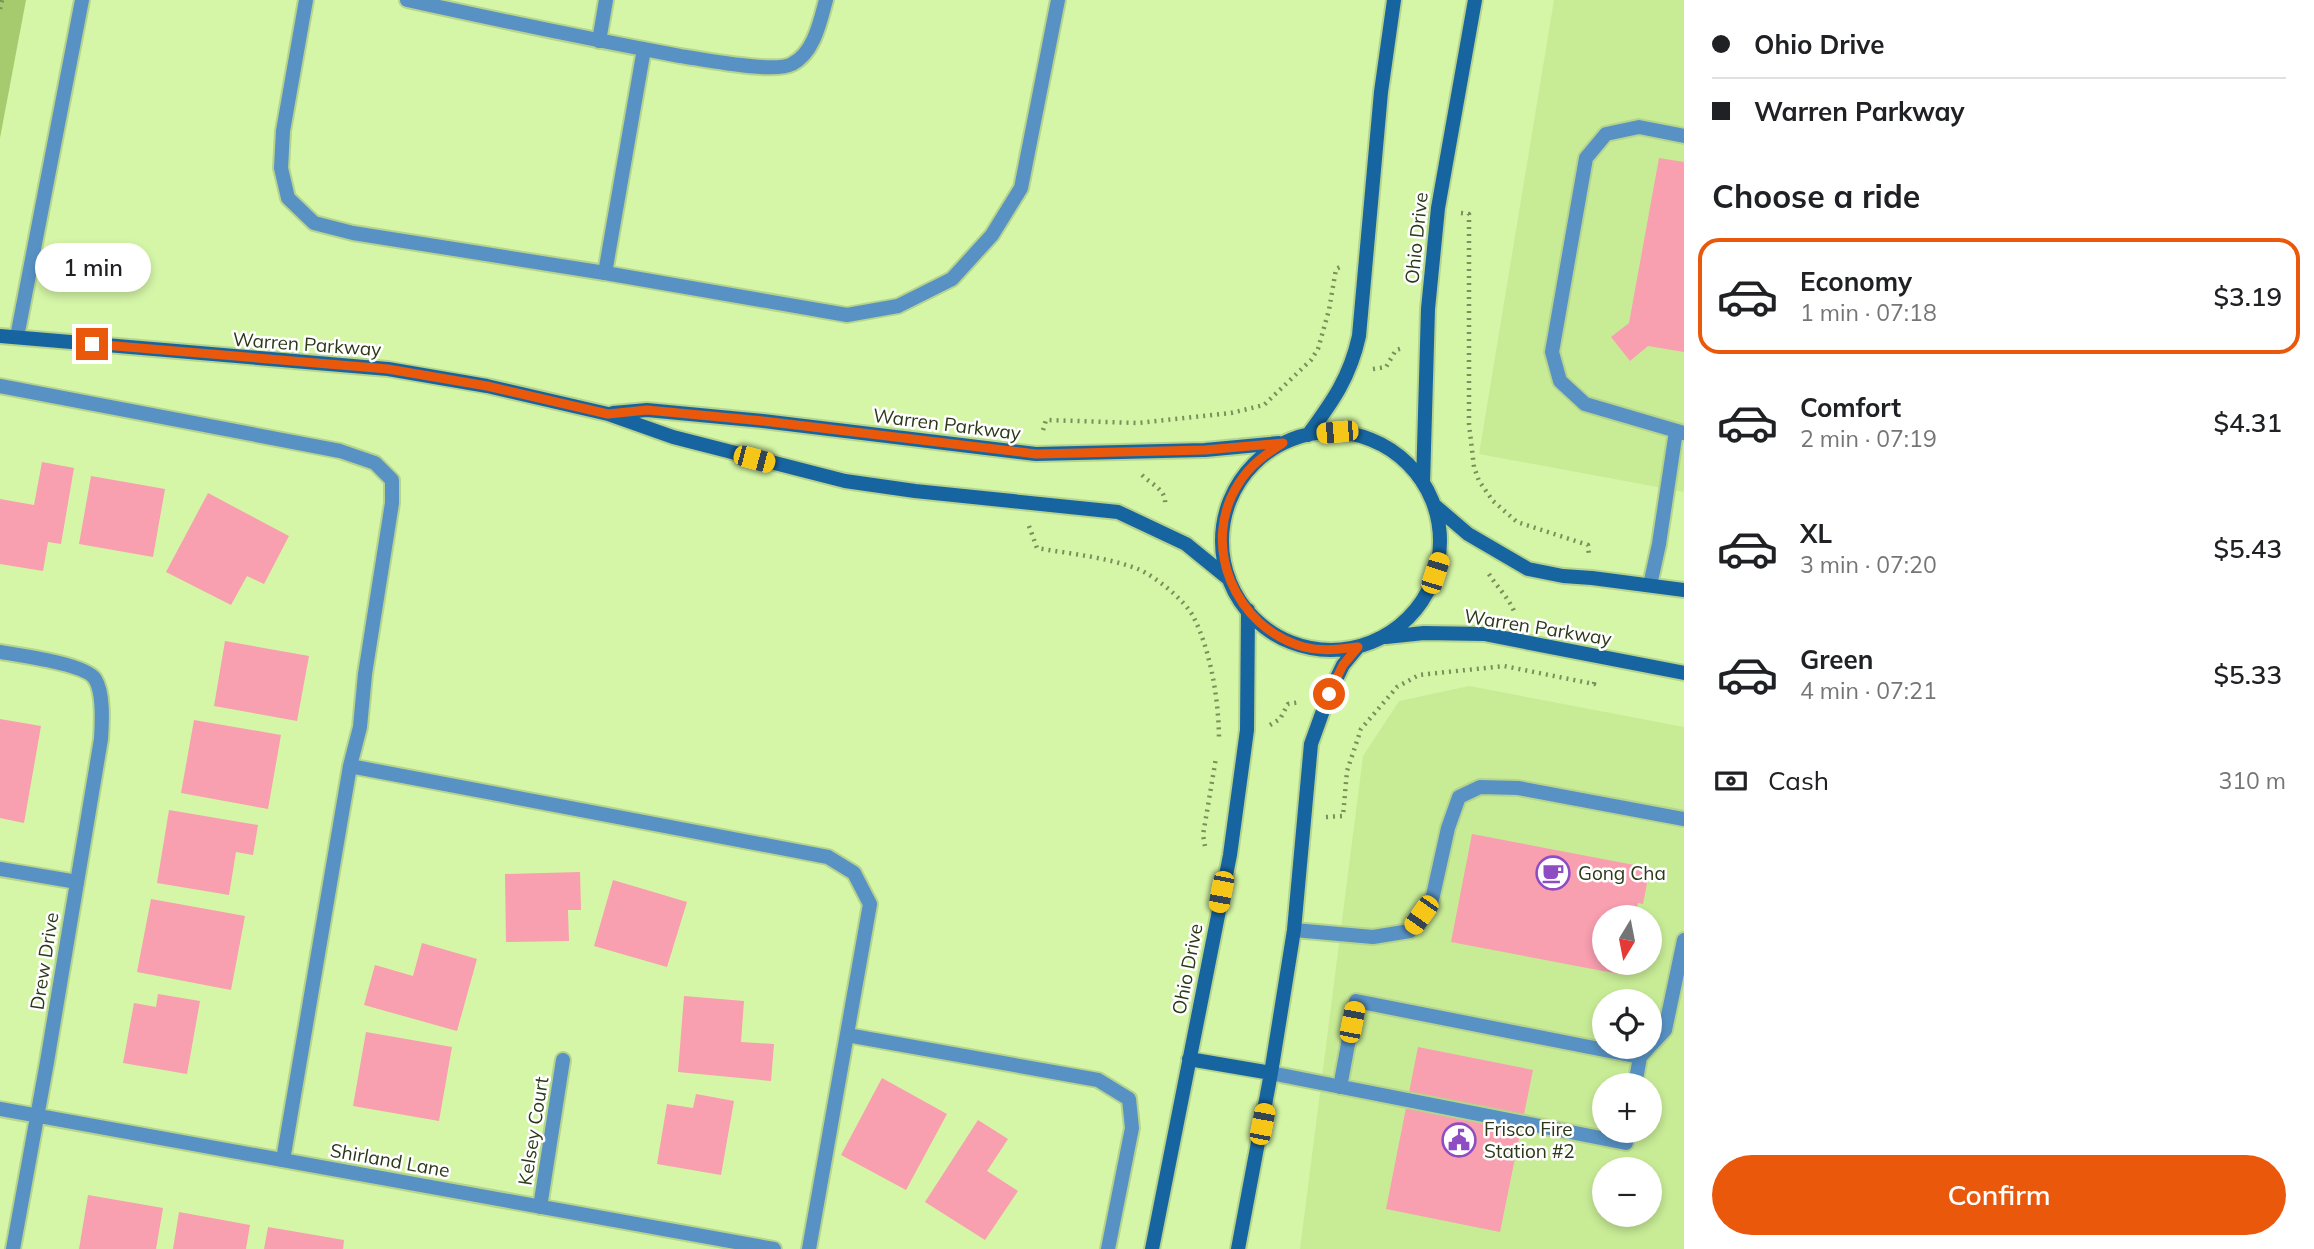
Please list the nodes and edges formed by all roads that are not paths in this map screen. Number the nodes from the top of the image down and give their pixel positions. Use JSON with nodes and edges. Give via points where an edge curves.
{"nodes":[{"id":1,"x":82,"y":0,"type":"edge"},
{"id":2,"x":306,"y":0,"type":"edge"},
{"id":3,"x":407,"y":0,"type":"edge"},
{"id":4,"x":606,"y":0,"type":"edge"},
{"id":5,"x":826,"y":0,"type":"edge"},
{"id":6,"x":1058,"y":0,"type":"edge"},
{"id":7,"x":1394,"y":0,"type":"edge"},
{"id":8,"x":1475,"y":0,"type":"edge"},
{"id":9,"x":599,"y":41,"type":"junction"},
{"id":10,"x":644,"y":49,"type":"junction"},
{"id":11,"x":1684,"y":136,"type":"edge"},
{"id":12,"x":604,"y":273,"type":"junction"},
{"id":13,"x":0,"y":336,"type":"edge"},
{"id":14,"x":17,"y":337,"type":"junction"},
{"id":15,"x":0,"y":386,"type":"edge"},
{"id":16,"x":608,"y":414,"type":"junction"},
{"id":17,"x":1680,"y":432,"type":"edge"},
{"id":18,"x":1308,"y":435,"type":"junction"},
{"id":19,"x":1283,"y":443,"type":"junction"},
{"id":20,"x":1423,"y":484,"type":"junction"},
{"id":21,"x":1434,"y":506,"type":"junction"},
{"id":22,"x":1229,"y":579,"type":"junction"},
{"id":23,"x":1650,"y":585,"type":"junction"},
{"id":24,"x":1684,"y":590,"type":"edge"},
{"id":25,"x":1248,"y":610,"type":"junction"},
{"id":26,"x":1385,"y":637,"type":"junction"},
{"id":27,"x":1358,"y":647,"type":"junction"},
{"id":28,"x":0,"y":652,"type":"edge"},
{"id":29,"x":1684,"y":673,"type":"edge"},
{"id":30,"x":350,"y":766,"type":"junction"},
{"id":31,"x":1684,"y":819,"type":"edge"},
{"id":32,"x":0,"y":869,"type":"edge"},
{"id":33,"x":77,"y":882,"type":"junction"},
{"id":34,"x":1294,"y":930,"type":"junction"},
{"id":35,"x":1684,"y":940,"type":"edge"},
{"id":36,"x":1662,"y":1033,"type":"edge"},
{"id":37,"x":847,"y":1035,"type":"junction"},
{"id":38,"x":1592,"y":1041,"type":"edge"},
{"id":39,"x":1189,"y":1059,"type":"junction"},
{"id":40,"x":564,"y":1060,"type":"dead end"},
{"id":41,"x":1271,"y":1073,"type":"junction"},
{"id":42,"x":1340,"y":1087,"type":"junction"},
{"id":43,"x":0,"y":1109,"type":"edge"},
{"id":44,"x":37,"y":1116,"type":"junction"},
{"id":45,"x":1592,"y":1136,"type":"edge"},
{"id":46,"x":283,"y":1160,"type":"junction"},
{"id":47,"x":540,"y":1207,"type":"junction"},
{"id":48,"x":13,"y":1249,"type":"edge"},
{"id":49,"x":774,"y":1249,"type":"edge"},
{"id":50,"x":809,"y":1249,"type":"edge"},
{"id":51,"x":1108,"y":1249,"type":"edge"},
{"id":52,"x":1152,"y":1249,"type":"edge"},
{"id":53,"x":1238,"y":1249,"type":"edge"}],
"edges":[{"from":1,"to":14,"type":"street"},
{"from":2,"to":12,"type":"street","via":[[281,167],[288,198],[314,223]]},
{"from":3,"to":9,"type":"street"},
{"from":4,"to":9,"type":"street"},
{"from":5,"to":10,"type":"street","via":[[809,48],[791,65],[728,64]]},
{"from":6,"to":12,"type":"street","via":[[1021,188],[992,235],[952,279],[898,306],[847,315]]},
{"from":7,"to":18,"type":"main road","via":[[1359,336],[1353,363]]},
{"from":8,"to":20,"type":"main road","name":"Ohio Drive","via":[[1437,208],[1428,309]]},
{"from":9,"to":10,"type":"street"},
{"from":10,"to":12,"type":"street"},
{"from":11,"to":17,"type":"street","via":[[1640,127],[1606,134],[1586,158],[1552,352],[1560,381],[1585,404]]},
{"from":13,"to":14,"type":"main road","name":"Warren Parkway"},
{"from":14,"to":16,"type":"main road","name":"Warren Parkway","via":[[388,369]]},
{"from":15,"to":30,"type":"street","via":[[340,451],[375,463],[392,480],[360,727]]},
{"from":16,"to":19,"type":"main road","name":"Warren Parkway","via":[[647,410],[1036,454],[1205,450]]},
{"from":16,"to":22,"type":"main road","name":"Warren Parkway","via":[[673,437],[845,481],[1118,512],[1186,544]]},
{"from":17,"to":23,"type":"street"},
{"from":18,"to":19,"type":"main road"},
{"from":18,"to":20,"type":"main road","via":[[1337,432],[1366,438],[1393,451]]},
{"from":19,"to":22,"type":"main road","via":[[1261,458],[1239,483],[1225,513],[1222,546]]},
{"from":20,"to":21,"type":"main road"},
{"from":21,"to":23,"type":"main road","via":[[1468,534],[1528,569]]},
{"from":21,"to":26,"type":"main road","via":[[1440,524],[1440,557],[1430,589],[1411,616]]},
{"from":22,"to":25,"type":"main road"},
{"from":23,"to":24,"type":"main road"},
{"from":25,"to":27,"type":"main road","via":[[1280,637],[1305,647],[1331,651]]},
{"from":25,"to":39,"type":"main road","name":"Ohio Drive","via":[[1247,730],[1230,855]]},
{"from":26,"to":27,"type":"main road"},
{"from":26,"to":29,"type":"main road","name":"Warren Parkway","via":[[1484,635]]},
{"from":27,"to":34,"type":"main road","via":[[1343,665],[1311,744]]},
{"from":28,"to":33,"type":"street","name":"Drew Drive","via":[[53,661],[95,679],[103,707],[101,739]]},
{"from":30,"to":37,"type":"street","via":[[828,857],[854,873],[870,904]]},
{"from":30,"to":46,"type":"street"},
{"from":31,"to":34,"type":"street","via":[[1518,788],[1480,787],[1459,797],[1432,900],[1410,931],[1373,937]]},
{"from":32,"to":33,"type":"street"},
{"from":33,"to":44,"type":"street","name":"Drew Drive"},
{"from":34,"to":41,"type":"main road"},
{"from":35,"to":36,"type":"street"},
{"from":37,"to":50,"type":"street"},
{"from":37,"to":51,"type":"street","via":[[1098,1080],[1129,1099],[1132,1128]]},
{"from":38,"to":42,"type":"street","via":[[1356,1001]]},
{"from":39,"to":41,"type":"main road"},
{"from":39,"to":52,"type":"main road","name":"Ohio Drive"},
{"from":40,"to":47,"type":"street","name":"Kelsey Court"},
{"from":41,"to":42,"type":"street"},
{"from":41,"to":53,"type":"main road"},
{"from":42,"to":45,"type":"street"},
{"from":43,"to":44,"type":"street","name":"Shirland Lane"},
{"from":44,"to":46,"type":"street","name":"Shirland Lane"},
{"from":44,"to":48,"type":"street","name":"Drew Drive"},
{"from":46,"to":47,"type":"street","name":"Shirland Lane"},
{"from":47,"to":49,"type":"street","name":"Shirland Lane"}]}
